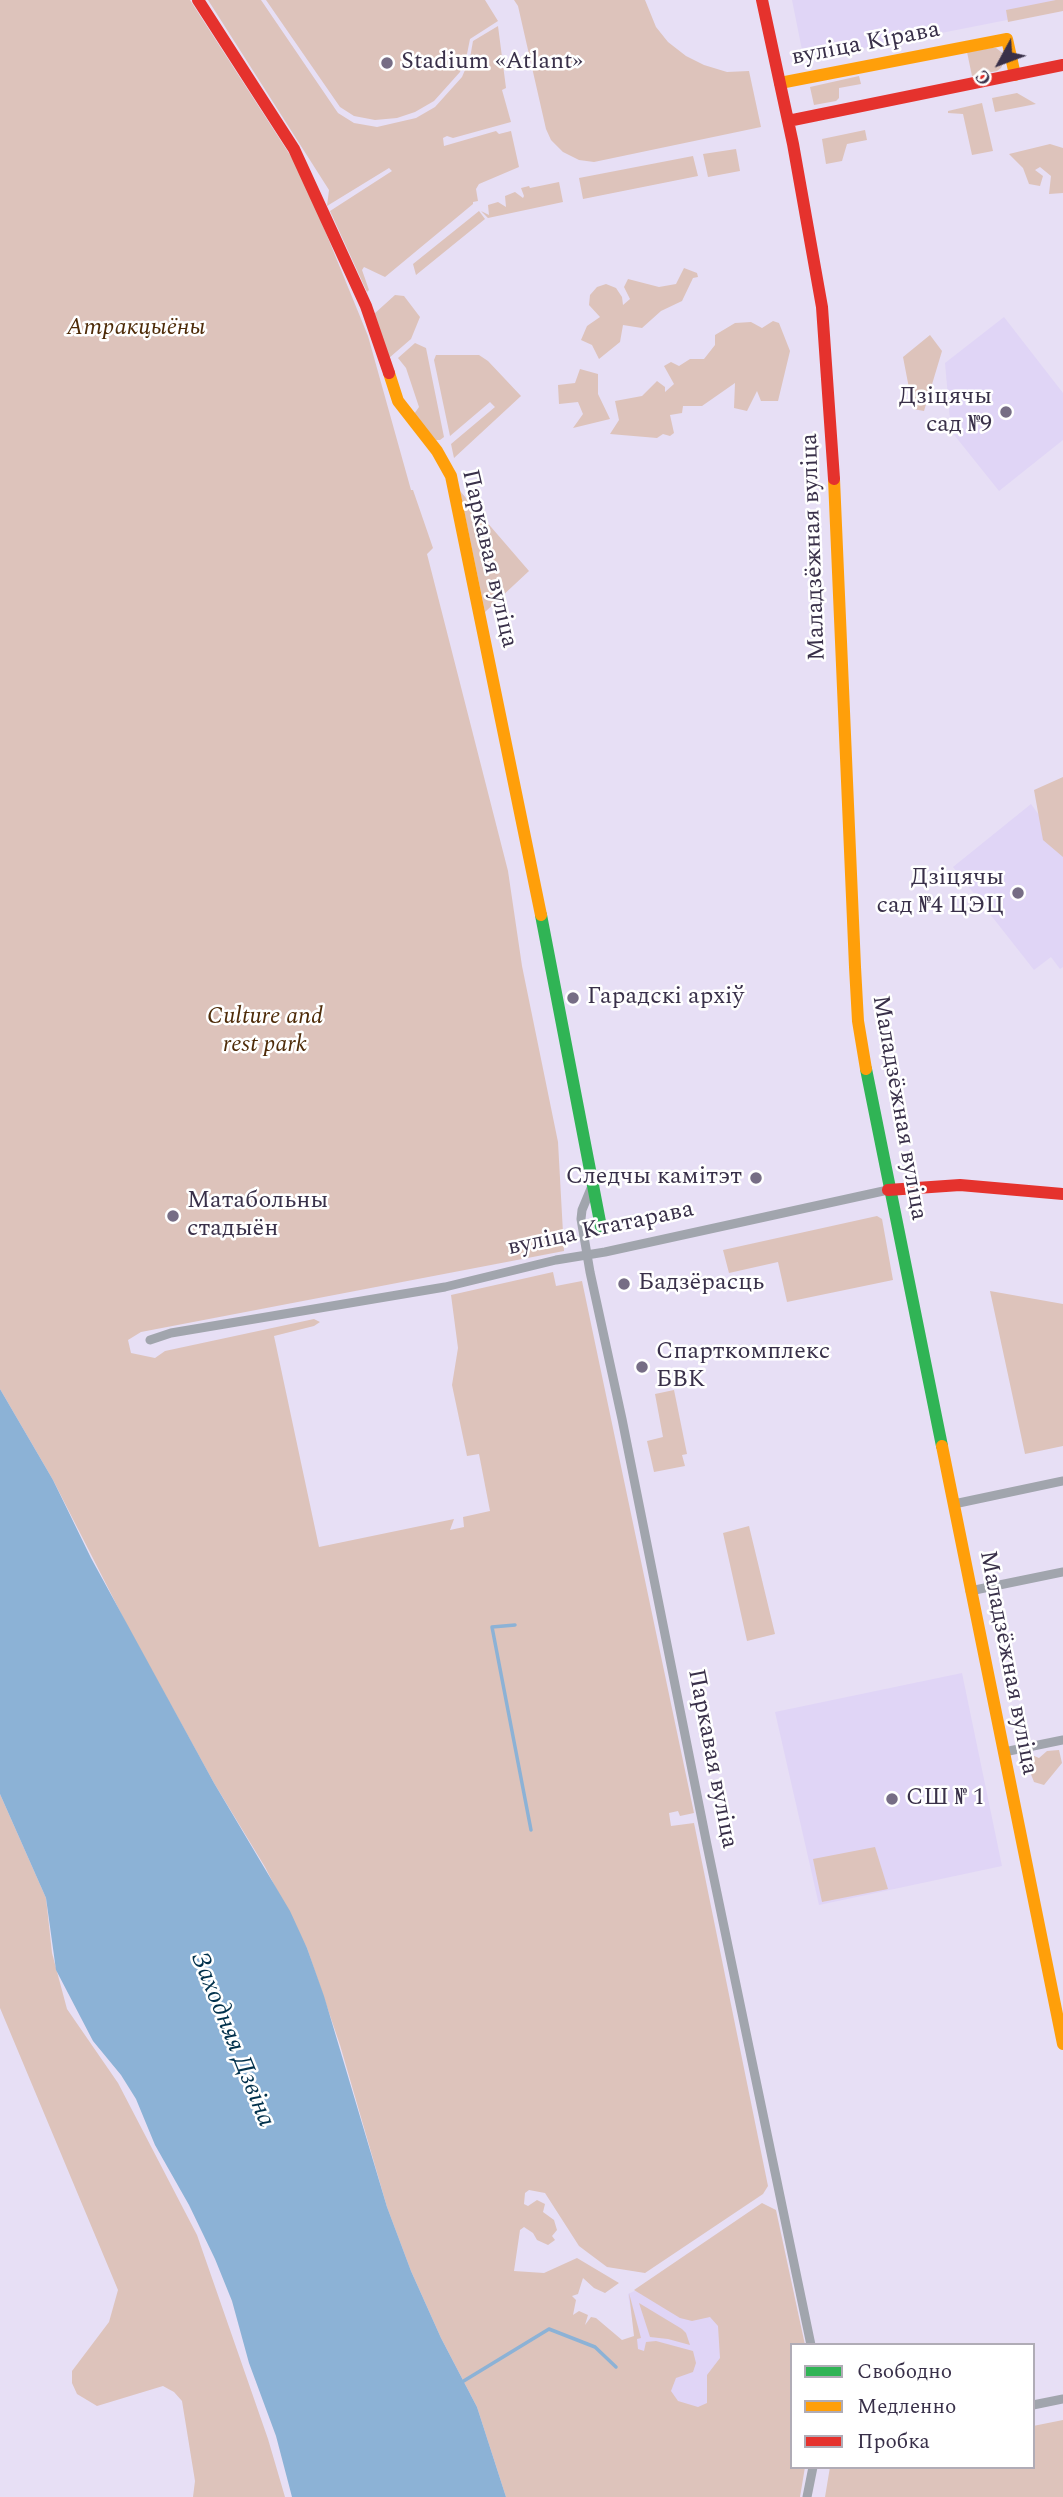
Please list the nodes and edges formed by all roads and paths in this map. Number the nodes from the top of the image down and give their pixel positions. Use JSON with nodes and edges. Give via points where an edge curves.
{"nodes":[{"id":1,"x":198,"y":0,"type":"edge"},
{"id":2,"x":762,"y":0,"type":"edge"},
{"id":3,"x":1063,"y":65,"type":"edge"},
{"id":4,"x":1015,"y":75,"type":"junction"},
{"id":5,"x":780,"y":83,"type":"junction"},
{"id":6,"x":788,"y":121,"type":"junction"},
{"id":7,"x":592,"y":1183,"type":"junction"},
{"id":8,"x":888,"y":1190,"type":"junction"},
{"id":9,"x":1063,"y":1194,"type":"edge"},
{"id":10,"x":601,"y":1227,"type":"dead end"},
{"id":11,"x":587,"y":1255,"type":"junction"},
{"id":12,"x":150,"y":1340,"type":"dead end"},
{"id":13,"x":1063,"y":1481,"type":"edge"},
{"id":14,"x":954,"y":1504,"type":"junction"},
{"id":15,"x":1063,"y":1572,"type":"edge"},
{"id":16,"x":970,"y":1591,"type":"junction"},
{"id":17,"x":1063,"y":1740,"type":"edge"},
{"id":18,"x":1004,"y":1752,"type":"junction"},
{"id":19,"x":1063,"y":2044,"type":"edge"},
{"id":20,"x":811,"y":2343,"type":"edge"},
{"id":21,"x":1063,"y":2399,"type":"edge"},
{"id":22,"x":1035,"y":2405,"type":"edge"},
{"id":23,"x":813,"y":2469,"type":"edge"},
{"id":24,"x":807,"y":2497,"type":"edge"}],
"edges":[{"from":1,"to":7,"type":"street","name":"Паркавая вуліца","via":[[294,149],[366,306],[398,401],[451,475]]},
{"from":2,"to":5,"type":"street","name":"Маладзёжная вуліца"},
{"from":3,"to":4,"type":"street"},
{"from":4,"to":5,"type":"street","name":"вуліца Кірава","via":[[1007,39]]},
{"from":4,"to":6,"type":"street"},
{"from":5,"to":6,"type":"street","name":"Маладзёжная вуліца"},
{"from":6,"to":8,"type":"street","name":"Маладзёжная вуліца","via":[[822,307],[835,488],[858,1021]]},
{"from":7,"to":10,"type":"street","name":"Паркавая вуліца"},
{"from":7,"to":11,"type":"street","name":"Паркавая вуліца","via":[[582,1210]]},
{"from":8,"to":9,"type":"street","name":"вуліца Ктатарава","via":[[960,1185]]},
{"from":8,"to":11,"type":"street","name":"вуліца Ктатарава"},
{"from":8,"to":14,"type":"street","name":"Маладзёжная вуліца"},
{"from":11,"to":12,"type":"street","name":"вуліца Ктатарава","via":[[446,1287]]},
{"from":11,"to":20,"type":"street","name":"Паркавая вуліца"},
{"from":13,"to":14,"type":"street"},
{"from":14,"to":16,"type":"street","name":"Маладзёжная вуліца"},
{"from":15,"to":16,"type":"street"},
{"from":16,"to":18,"type":"street","name":"Маладзёжная вуліца"},
{"from":17,"to":18,"type":"street"},
{"from":18,"to":19,"type":"street","name":"Маладзёжная вуліца"},
{"from":21,"to":22,"type":"street"},
{"from":23,"to":24,"type":"street"}]}
